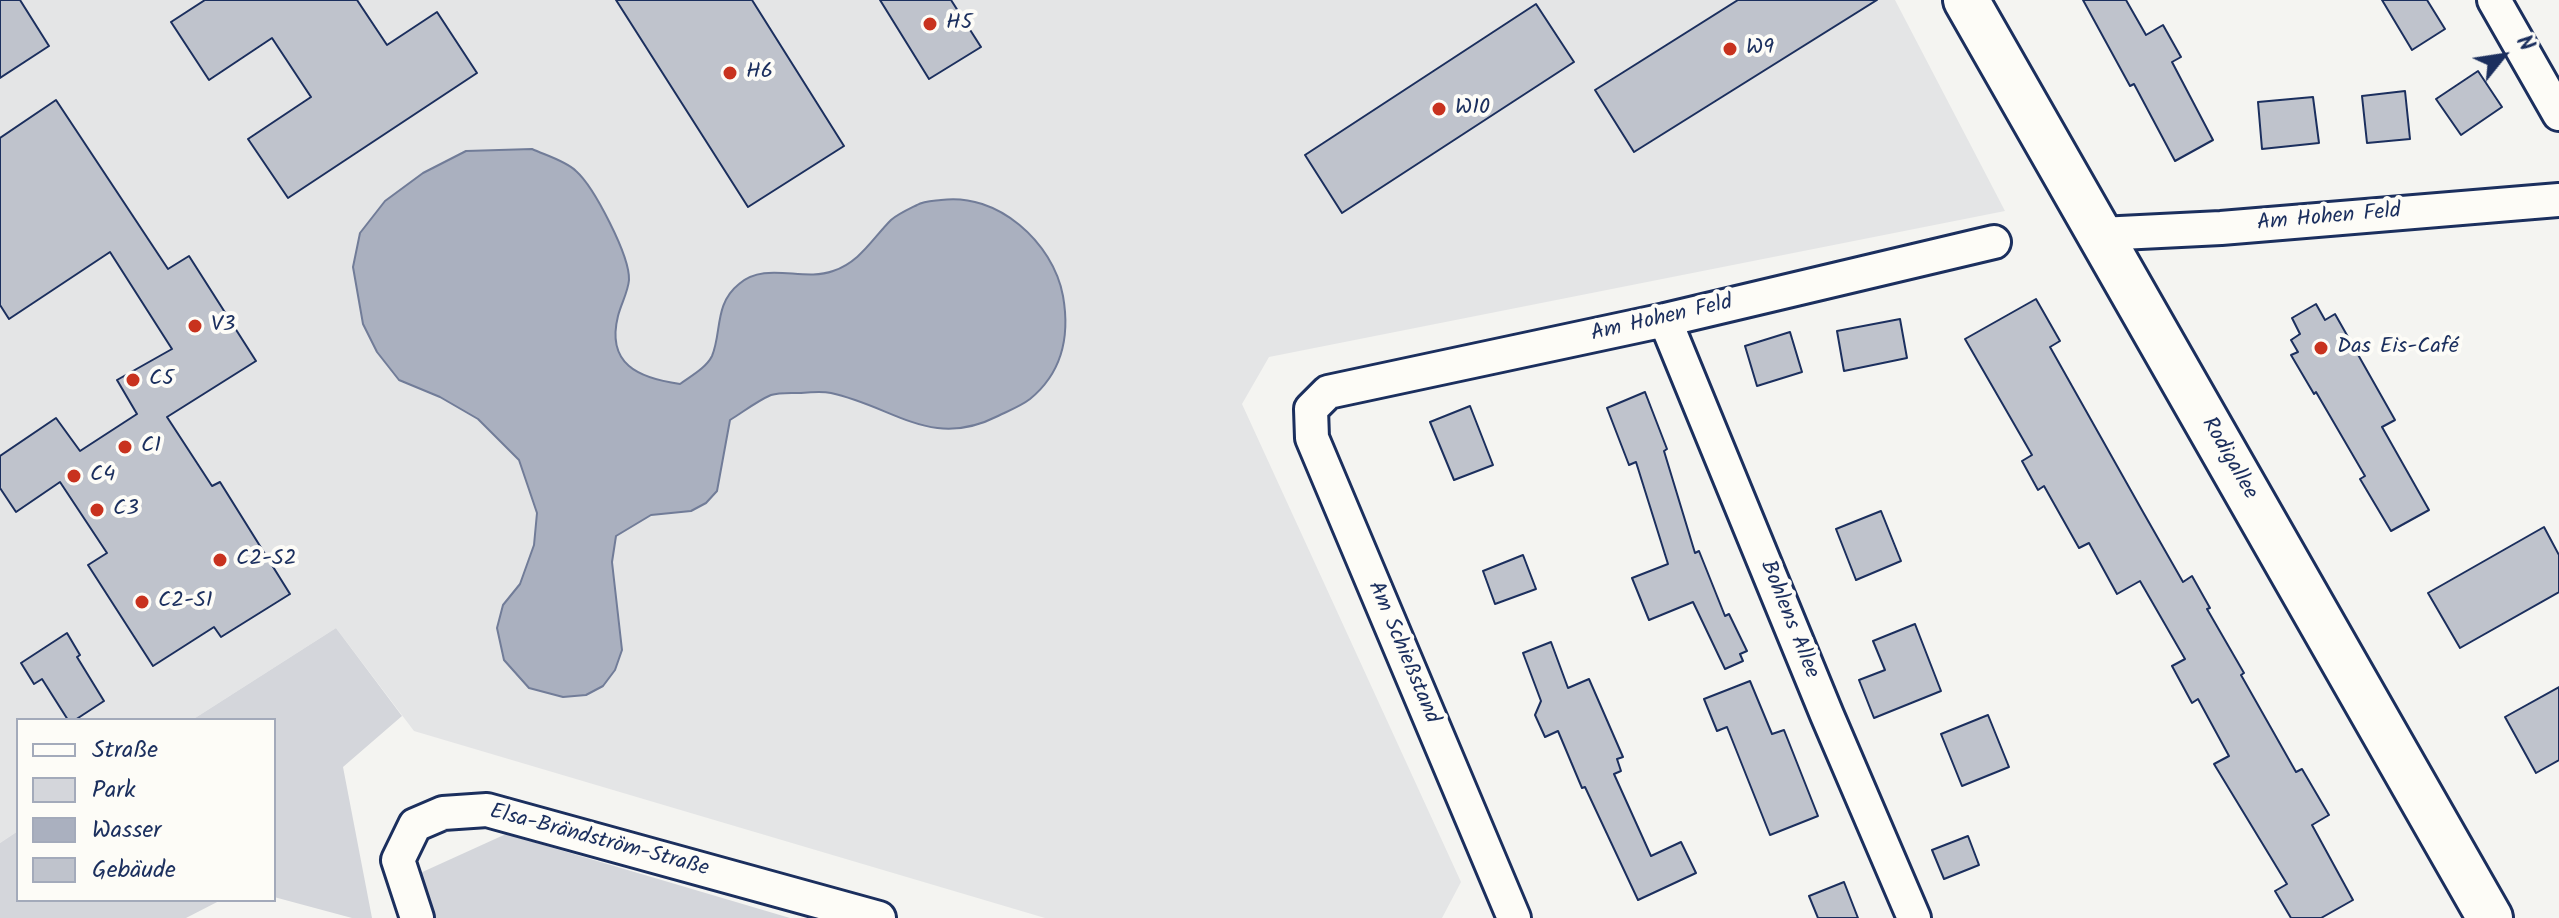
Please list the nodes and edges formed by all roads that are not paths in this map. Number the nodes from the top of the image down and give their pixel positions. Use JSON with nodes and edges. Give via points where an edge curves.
{"nodes":[{"id":1,"x":1966,"y":0,"type":"edge"},
{"id":2,"x":2494,"y":0,"type":"edge"},
{"id":3,"x":2559,"y":114,"type":"edge"},
{"id":4,"x":2559,"y":200,"type":"edge"},
{"id":5,"x":2100,"y":234,"type":"junction"},
{"id":6,"x":1994,"y":242,"type":"dead end"},
{"id":7,"x":1665,"y":320,"type":"junction"},
{"id":8,"x":1328,"y":392,"type":"joint"},
{"id":9,"x":413,"y":908,"type":"edge"},
{"id":10,"x":879,"y":918,"type":"edge"},
{"id":11,"x":1514,"y":918,"type":"edge"},
{"id":12,"x":1914,"y":918,"type":"edge"},
{"id":13,"x":2490,"y":918,"type":"edge"}],
"edges":[{"from":1,"to":5,"type":"main road","name":"Rodigallee"},
{"from":2,"to":3,"type":"street"},
{"from":4,"to":5,"type":"street","name":"Am Hohen Feld"},
{"from":5,"to":13,"type":"main road","name":"Rodigallee"},
{"from":6,"to":7,"type":"street","name":"Am Hohen Feld"},
{"from":7,"to":8,"type":"street","name":"Am Hohen Feld"},
{"from":7,"to":12,"type":"street","name":"Bohlens Allee"},
{"from":8,"to":11,"type":"street","name":"Am Schießstand","via":[[1311,409],[1312,438]]},
{"from":9,"to":10,"type":"street","name":"Elsa-Brändström-Straße","via":[[398,860],[415,825],[443,813],[487,810]]}]}
